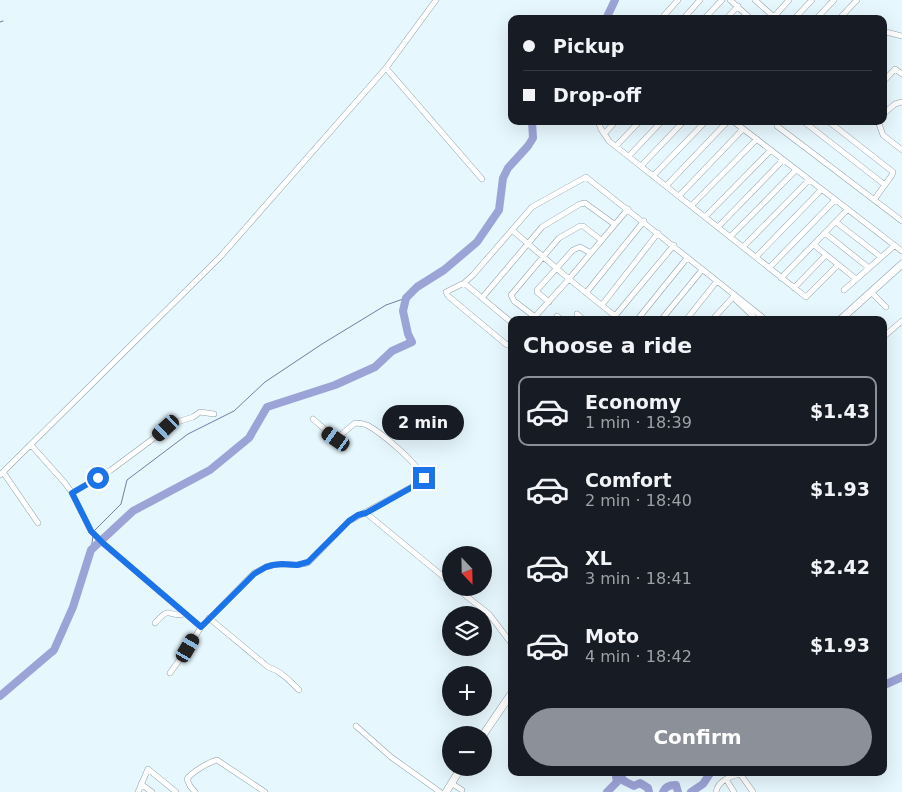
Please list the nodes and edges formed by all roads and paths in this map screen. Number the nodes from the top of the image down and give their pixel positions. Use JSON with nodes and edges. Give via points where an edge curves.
{"nodes":[{"id":1,"x":436,"y":0,"type":"edge"},
{"id":2,"x":678,"y":0,"type":"edge"},
{"id":3,"x":700,"y":0,"type":"edge"},
{"id":4,"x":722,"y":0,"type":"edge"},
{"id":5,"x":730,"y":0,"type":"edge"},
{"id":6,"x":755,"y":0,"type":"edge"},
{"id":7,"x":812,"y":0,"type":"edge"},
{"id":8,"x":834,"y":0,"type":"edge"},
{"id":9,"x":857,"y":0,"type":"edge"},
{"id":10,"x":785,"y":1,"type":"edge"},
{"id":11,"x":738,"y":6,"type":"junction"},
{"id":12,"x":665,"y":15,"type":"edge"},
{"id":13,"x":687,"y":15,"type":"edge"},
{"id":14,"x":708,"y":15,"type":"edge"},
{"id":15,"x":730,"y":15,"type":"edge"},
{"id":16,"x":746,"y":15,"type":"edge"},
{"id":17,"x":770,"y":15,"type":"edge"},
{"id":18,"x":775,"y":15,"type":"edge"},
{"id":19,"x":798,"y":15,"type":"edge"},
{"id":20,"x":820,"y":15,"type":"edge"},
{"id":21,"x":843,"y":15,"type":"edge"},
{"id":22,"x":887,"y":32,"type":"edge"},
{"id":23,"x":902,"y":36,"type":"edge"},
{"id":24,"x":386,"y":68,"type":"junction"},
{"id":25,"x":902,"y":74,"type":"edge"},
{"id":26,"x":887,"y":78,"type":"edge"},
{"id":27,"x":902,"y":102,"type":"edge"},
{"id":28,"x":887,"y":111,"type":"edge"},
{"id":29,"x":600,"y":125,"type":"edge"},
{"id":30,"x":612,"y":125,"type":"edge"},
{"id":31,"x":636,"y":125,"type":"edge"},
{"id":32,"x":658,"y":125,"type":"edge"},
{"id":33,"x":680,"y":125,"type":"edge"},
{"id":34,"x":702,"y":125,"type":"edge"},
{"id":35,"x":724,"y":125,"type":"edge"},
{"id":36,"x":738,"y":125,"type":"edge"},
{"id":37,"x":777,"y":125,"type":"edge"},
{"id":38,"x":808,"y":125,"type":"edge"},
{"id":39,"x":833,"y":125,"type":"edge"},
{"id":40,"x":879,"y":125,"type":"edge"},
{"id":41,"x":743,"y":129,"type":"junction"},
{"id":42,"x":604,"y":134,"type":"junction"},
{"id":43,"x":756,"y":139,"type":"junction"},
{"id":44,"x":616,"y":146,"type":"junction"},
{"id":45,"x":771,"y":150,"type":"junction"},
{"id":46,"x":902,"y":150,"type":"edge"},
{"id":47,"x":629,"y":156,"type":"junction"},
{"id":48,"x":783,"y":160,"type":"junction"},
{"id":49,"x":641,"y":166,"type":"junction"},
{"id":50,"x":796,"y":170,"type":"junction"},
{"id":51,"x":653,"y":176,"type":"junction"},
{"id":52,"x":482,"y":179,"type":"dead end"},
{"id":53,"x":809,"y":180,"type":"junction"},
{"id":54,"x":885,"y":185,"type":"junction"},
{"id":55,"x":666,"y":186,"type":"junction"},
{"id":56,"x":822,"y":190,"type":"junction"},
{"id":57,"x":679,"y":196,"type":"junction"},
{"id":58,"x":835,"y":200,"type":"junction"},
{"id":59,"x":874,"y":200,"type":"junction"},
{"id":60,"x":692,"y":206,"type":"junction"},
{"id":61,"x":628,"y":209,"type":"junction"},
{"id":62,"x":847,"y":210,"type":"junction"},
{"id":63,"x":705,"y":217,"type":"junction"},
{"id":64,"x":902,"y":221,"type":"edge"},
{"id":65,"x":644,"y":222,"type":"junction"},
{"id":66,"x":836,"y":222,"type":"junction"},
{"id":67,"x":614,"y":224,"type":"junction"},
{"id":68,"x":718,"y":227,"type":"junction"},
{"id":69,"x":512,"y":230,"type":"junction"},
{"id":70,"x":658,"y":233,"type":"junction"},
{"id":71,"x":825,"y":233,"type":"junction"},
{"id":72,"x":730,"y":237,"type":"junction"},
{"id":73,"x":601,"y":240,"type":"junction"},
{"id":74,"x":527,"y":244,"type":"junction"},
{"id":75,"x":674,"y":245,"type":"junction"},
{"id":76,"x":814,"y":245,"type":"junction"},
{"id":77,"x":894,"y":246,"type":"junction"},
{"id":78,"x":743,"y":247,"type":"junction"},
{"id":79,"x":902,"y":251,"type":"edge"},
{"id":80,"x":590,"y":253,"type":"junction"},
{"id":81,"x":826,"y":255,"type":"junction"},
{"id":82,"x":542,"y":257,"type":"junction"},
{"id":83,"x":756,"y":257,"type":"junction"},
{"id":84,"x":881,"y":257,"type":"junction"},
{"id":85,"x":688,"y":258,"type":"junction"},
{"id":86,"x":838,"y":265,"type":"junction"},
{"id":87,"x":901,"y":267,"type":"edge"},
{"id":88,"x":557,"y":268,"type":"junction"},
{"id":89,"x":769,"y":268,"type":"junction"},
{"id":90,"x":869,"y":268,"type":"junction"},
{"id":91,"x":702,"y":270,"type":"junction"},
{"id":92,"x":781,"y":278,"type":"junction"},
{"id":93,"x":569,"y":279,"type":"junction"},
{"id":94,"x":856,"y":279,"type":"junction"},
{"id":95,"x":717,"y":282,"type":"junction"},
{"id":96,"x":464,"y":283,"type":"junction"},
{"id":97,"x":794,"y":288,"type":"junction"},
{"id":98,"x":844,"y":290,"type":"dead end"},
{"id":99,"x":872,"y":292,"type":"junction"},
{"id":100,"x":586,"y":293,"type":"junction"},
{"id":101,"x":733,"y":295,"type":"junction"},
{"id":102,"x":482,"y":298,"type":"junction"},
{"id":103,"x":549,"y":302,"type":"junction"},
{"id":104,"x":602,"y":305,"type":"junction"},
{"id":105,"x":886,"y":308,"type":"dead end"},
{"id":106,"x":577,"y":314,"type":"dead end"},
{"id":107,"x":530,"y":316,"type":"edge"},
{"id":108,"x":536,"y":316,"type":"edge"},
{"id":109,"x":579,"y":316,"type":"edge"},
{"id":110,"x":616,"y":316,"type":"edge"},
{"id":111,"x":620,"y":316,"type":"edge"},
{"id":112,"x":640,"y":316,"type":"edge"},
{"id":113,"x":664,"y":316,"type":"edge"},
{"id":114,"x":689,"y":316,"type":"edge"},
{"id":115,"x":715,"y":316,"type":"edge"},
{"id":116,"x":755,"y":316,"type":"edge"},
{"id":117,"x":845,"y":316,"type":"edge"},
{"id":118,"x":508,"y":320,"type":"edge"},
{"id":119,"x":902,"y":321,"type":"edge"},
{"id":120,"x":887,"y":334,"type":"edge"},
{"id":121,"x":508,"y":345,"type":"edge"},
{"id":122,"x":214,"y":414,"type":"dead end"},
{"id":123,"x":313,"y":419,"type":"dead end"},
{"id":124,"x":31,"y":445,"type":"junction"},
{"id":125,"x":2,"y":474,"type":"edge"},
{"id":126,"x":72,"y":493,"type":"junction"},
{"id":127,"x":366,"y":513,"type":"junction"},
{"id":128,"x":38,"y":523,"type":"dead end"},
{"id":129,"x":442,"y":576,"type":"edge"},
{"id":130,"x":466,"y":596,"type":"edge"},
{"id":131,"x":184,"y":614,"type":"junction"},
{"id":132,"x":209,"y":618,"type":"junction"},
{"id":133,"x":155,"y":623,"type":"dead end"},
{"id":134,"x":201,"y":627,"type":"junction"},
{"id":135,"x":508,"y":639,"type":"edge"},
{"id":136,"x":170,"y":673,"type":"dead end"},
{"id":137,"x":299,"y":690,"type":"dead end"},
{"id":138,"x":508,"y":698,"type":"edge"},
{"id":139,"x":356,"y":726,"type":"dead end"},
{"id":140,"x":489,"y":726,"type":"edge"},
{"id":141,"x":456,"y":776,"type":"edge"},
{"id":142,"x":737,"y":776,"type":"edge"},
{"id":143,"x":742,"y":776,"type":"edge"},
{"id":144,"x":726,"y":779,"type":"junction"},
{"id":145,"x":451,"y":783,"type":"junction"},
{"id":146,"x":141,"y":784,"type":"junction"},
{"id":147,"x":462,"y":790,"type":"dead end"},
{"id":148,"x":138,"y":792,"type":"edge"},
{"id":149,"x":152,"y":792,"type":"edge"},
{"id":150,"x":176,"y":792,"type":"edge"},
{"id":151,"x":195,"y":792,"type":"edge"},
{"id":152,"x":265,"y":792,"type":"edge"},
{"id":153,"x":440,"y":792,"type":"edge"},
{"id":154,"x":446,"y":792,"type":"edge"},
{"id":155,"x":716,"y":792,"type":"edge"},
{"id":156,"x":734,"y":792,"type":"edge"},
{"id":157,"x":753,"y":792,"type":"edge"}],
"edges":[{"from":1,"to":24,"type":"street"},
{"from":2,"to":12,"type":"street"},
{"from":3,"to":13,"type":"street"},
{"from":4,"to":14,"type":"street"},
{"from":5,"to":11,"type":"street"},
{"from":6,"to":17,"type":"street"},
{"from":7,"to":19,"type":"street"},
{"from":8,"to":20,"type":"street"},
{"from":9,"to":21,"type":"street"},
{"from":10,"to":18,"type":"street"},
{"from":11,"to":15,"type":"street"},
{"from":11,"to":16,"type":"street"},
{"from":22,"to":23,"type":"street"},
{"from":24,"to":52,"type":"street"},
{"from":24,"to":124,"type":"street","via":[[221,256]]},
{"from":25,"to":26,"type":"street","via":[[895,69]]},
{"from":27,"to":28,"type":"street"},
{"from":29,"to":42,"type":"street"},
{"from":30,"to":42,"type":"street"},
{"from":31,"to":44,"type":"street"},
{"from":32,"to":47,"type":"street"},
{"from":33,"to":49,"type":"street"},
{"from":34,"to":51,"type":"street"},
{"from":35,"to":55,"type":"street"},
{"from":36,"to":41,"type":"street"},
{"from":37,"to":59,"type":"street"},
{"from":38,"to":54,"type":"street"},
{"from":39,"to":54,"type":"street","via":[[891,169],[892,175]]},
{"from":40,"to":46,"type":"street","via":[[883,135]]},
{"from":41,"to":43,"type":"street"},
{"from":41,"to":57,"type":"street"},
{"from":42,"to":44,"type":"street"},
{"from":43,"to":45,"type":"street"},
{"from":43,"to":60,"type":"street"},
{"from":44,"to":47,"type":"street"},
{"from":45,"to":48,"type":"street"},
{"from":45,"to":63,"type":"street"},
{"from":47,"to":49,"type":"street"},
{"from":48,"to":50,"type":"street"},
{"from":48,"to":68,"type":"street"},
{"from":49,"to":51,"type":"street"},
{"from":50,"to":53,"type":"street"},
{"from":50,"to":72,"type":"street"},
{"from":51,"to":55,"type":"street"},
{"from":53,"to":56,"type":"street"},
{"from":53,"to":78,"type":"street"},
{"from":54,"to":59,"type":"street"},
{"from":55,"to":57,"type":"street"},
{"from":56,"to":58,"type":"street"},
{"from":56,"to":83,"type":"street"},
{"from":57,"to":60,"type":"street"},
{"from":58,"to":62,"type":"street"},
{"from":58,"to":89,"type":"street"},
{"from":59,"to":64,"type":"street"},
{"from":60,"to":63,"type":"street"},
{"from":61,"to":65,"type":"street"},
{"from":61,"to":67,"type":"street"},
{"from":61,"to":69,"type":"street","via":[[586,177],[532,207]]},
{"from":62,"to":66,"type":"street"},
{"from":62,"to":77,"type":"street"},
{"from":63,"to":68,"type":"street"},
{"from":65,"to":70,"type":"street"},
{"from":65,"to":100,"type":"street"},
{"from":66,"to":71,"type":"street"},
{"from":66,"to":84,"type":"street"},
{"from":67,"to":73,"type":"street"},
{"from":67,"to":74,"type":"street","via":[[585,203],[547,223]]},
{"from":68,"to":72,"type":"street"},
{"from":69,"to":74,"type":"street"},
{"from":69,"to":96,"type":"street"},
{"from":70,"to":75,"type":"street"},
{"from":70,"to":104,"type":"street"},
{"from":71,"to":76,"type":"street"},
{"from":71,"to":90,"type":"street"},
{"from":72,"to":78,"type":"street"},
{"from":73,"to":80,"type":"street"},
{"from":73,"to":82,"type":"street","via":[[580,226],[559,238]]},
{"from":74,"to":82,"type":"street"},
{"from":74,"to":102,"type":"street"},
{"from":75,"to":85,"type":"street"},
{"from":75,"to":111,"type":"street"},
{"from":76,"to":81,"type":"street"},
{"from":76,"to":92,"type":"street"},
{"from":77,"to":79,"type":"street"},
{"from":77,"to":84,"type":"street"},
{"from":78,"to":83,"type":"street"},
{"from":80,"to":88,"type":"street","via":[[583,247],[576,248]]},
{"from":80,"to":93,"type":"street"},
{"from":81,"to":86,"type":"street"},
{"from":81,"to":97,"type":"street"},
{"from":82,"to":88,"type":"street"},
{"from":82,"to":107,"type":"street","via":[[511,295]]},
{"from":83,"to":89,"type":"street"},
{"from":84,"to":90,"type":"street"},
{"from":85,"to":91,"type":"street"},
{"from":85,"to":112,"type":"street"},
{"from":86,"to":94,"type":"street"},
{"from":86,"to":97,"type":"street","via":[[806,297]]},
{"from":87,"to":99,"type":"main road"},
{"from":88,"to":93,"type":"street"},
{"from":88,"to":103,"type":"street","via":[[537,291]]},
{"from":89,"to":92,"type":"street"},
{"from":90,"to":94,"type":"street"},
{"from":91,"to":95,"type":"street"},
{"from":91,"to":113,"type":"street"},
{"from":92,"to":97,"type":"street"},
{"from":93,"to":100,"type":"street"},
{"from":93,"to":103,"type":"street"},
{"from":94,"to":98,"type":"street"},
{"from":95,"to":101,"type":"street"},
{"from":95,"to":114,"type":"street"},
{"from":96,"to":102,"type":"street"},
{"from":96,"to":121,"type":"street","via":[[446,294]]},
{"from":99,"to":105,"type":"street"},
{"from":99,"to":117,"type":"main road"},
{"from":100,"to":104,"type":"street"},
{"from":101,"to":115,"type":"street"},
{"from":101,"to":116,"type":"street"},
{"from":102,"to":118,"type":"street"},
{"from":103,"to":108,"type":"street"},
{"from":104,"to":110,"type":"street"},
{"from":106,"to":109,"type":"street"},
{"from":119,"to":120,"type":"street"},
{"from":122,"to":126,"type":"street","via":[[200,412],[171,424],[110,470]]},
{"from":123,"to":127,"type":"street","via":[[336,439],[355,423],[366,425],[414,463],[422,475],[423,481]]},
{"from":124,"to":125,"type":"street"},
{"from":124,"to":126,"type":"street"},
{"from":125,"to":128,"type":"street"},
{"from":126,"to":131,"type":"street","via":[[91,531]]},
{"from":127,"to":129,"type":"street"},
{"from":127,"to":132,"type":"street","via":[[349,521],[308,562],[273,565],[254,574]]},
{"from":130,"to":135,"type":"street","via":[[489,614]]},
{"from":131,"to":133,"type":"street","via":[[164,613]]},
{"from":131,"to":134,"type":"street"},
{"from":132,"to":134,"type":"street"},
{"from":132,"to":137,"type":"street"},
{"from":134,"to":136,"type":"street"},
{"from":138,"to":140,"type":"main road"},
{"from":139,"to":153,"type":"street"},
{"from":141,"to":145,"type":"main road"},
{"from":142,"to":144,"type":"street"},
{"from":143,"to":157,"type":"street"},
{"from":144,"to":155,"type":"street"},
{"from":144,"to":156,"type":"street"},
{"from":145,"to":147,"type":"street"},
{"from":145,"to":154,"type":"main road"},
{"from":146,"to":148,"type":"street"},
{"from":146,"to":149,"type":"street"},
{"from":146,"to":150,"type":"street","via":[[148,769]]},
{"from":151,"to":152,"type":"street","via":[[187,780],[193,772],[215,760]]}]}
